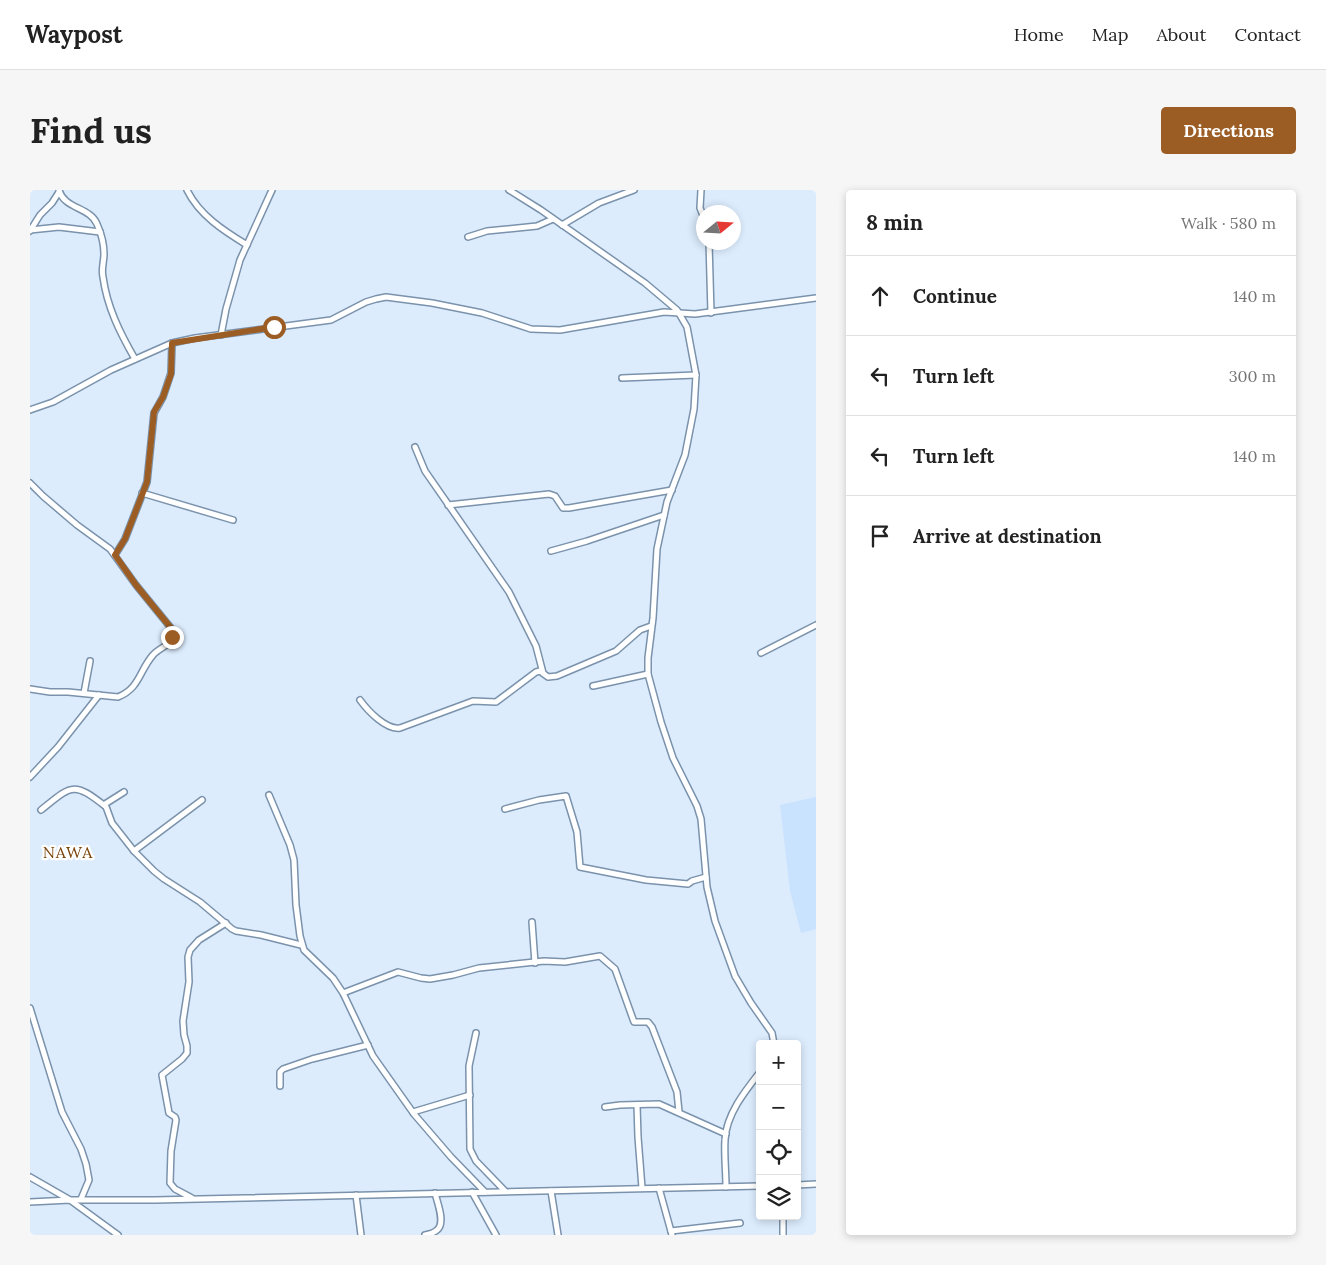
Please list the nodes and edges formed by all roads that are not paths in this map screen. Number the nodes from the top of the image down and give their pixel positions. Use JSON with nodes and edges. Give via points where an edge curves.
{"nodes":[{"id":1,"x":187,"y":190,"type":"edge"},
{"id":2,"x":272,"y":190,"type":"edge"},
{"id":3,"x":509,"y":190,"type":"edge"},
{"id":4,"x":634,"y":190,"type":"edge"},
{"id":5,"x":701,"y":190,"type":"edge"},
{"id":6,"x":59,"y":191,"type":"edge"},
{"id":7,"x":700,"y":205,"type":"edge"},
{"id":8,"x":553,"y":219,"type":"junction"},
{"id":9,"x":562,"y":225,"type":"junction"},
{"id":10,"x":30,"y":230,"type":"edge"},
{"id":11,"x":100,"y":232,"type":"junction"},
{"id":12,"x":468,"y":237,"type":"dead end"},
{"id":13,"x":247,"y":245,"type":"junction"},
{"id":14,"x":709,"y":250,"type":"edge"},
{"id":15,"x":816,"y":298,"type":"edge"},
{"id":16,"x":711,"y":313,"type":"junction"},
{"id":17,"x":680,"y":314,"type":"junction"},
{"id":18,"x":221,"y":335,"type":"junction"},
{"id":19,"x":172,"y":343,"type":"junction"},
{"id":20,"x":135,"y":359,"type":"junction"},
{"id":21,"x":696,"y":374,"type":"junction"},
{"id":22,"x":622,"y":378,"type":"dead end"},
{"id":23,"x":30,"y":410,"type":"edge"},
{"id":24,"x":415,"y":447,"type":"dead end"},
{"id":25,"x":30,"y":483,"type":"edge"},
{"id":26,"x":672,"y":490,"type":"junction"},
{"id":27,"x":142,"y":493,"type":"junction"},
{"id":28,"x":448,"y":505,"type":"junction"},
{"id":29,"x":664,"y":515,"type":"junction"},
{"id":30,"x":233,"y":520,"type":"dead end"},
{"id":31,"x":551,"y":551,"type":"dead end"},
{"id":32,"x":115,"y":555,"type":"junction"},
{"id":33,"x":816,"y":625,"type":"edge"},
{"id":34,"x":651,"y":626,"type":"junction"},
{"id":35,"x":761,"y":653,"type":"dead end"},
{"id":36,"x":90,"y":661,"type":"dead end"},
{"id":37,"x":543,"y":673,"type":"junction"},
{"id":38,"x":648,"y":674,"type":"junction"},
{"id":39,"x":593,"y":686,"type":"dead end"},
{"id":40,"x":30,"y":689,"type":"edge"},
{"id":41,"x":84,"y":693,"type":"junction"},
{"id":42,"x":99,"y":695,"type":"junction"},
{"id":43,"x":360,"y":700,"type":"dead end"},
{"id":44,"x":30,"y":777,"type":"edge"},
{"id":45,"x":124,"y":792,"type":"dead end"},
{"id":46,"x":269,"y":795,"type":"dead end"},
{"id":47,"x":202,"y":800,"type":"dead end"},
{"id":48,"x":105,"y":806,"type":"junction"},
{"id":49,"x":505,"y":809,"type":"dead end"},
{"id":50,"x":41,"y":810,"type":"dead end"},
{"id":51,"x":134,"y":851,"type":"junction"},
{"id":52,"x":706,"y":877,"type":"junction"},
{"id":53,"x":532,"y":922,"type":"dead end"},
{"id":54,"x":226,"y":923,"type":"junction"},
{"id":55,"x":302,"y":945,"type":"junction"},
{"id":56,"x":536,"y":963,"type":"junction"},
{"id":57,"x":344,"y":993,"type":"junction"},
{"id":58,"x":30,"y":1008,"type":"edge"},
{"id":59,"x":476,"y":1033,"type":"dead end"},
{"id":60,"x":773,"y":1040,"type":"edge"},
{"id":61,"x":368,"y":1045,"type":"junction"},
{"id":62,"x":756,"y":1078,"type":"edge"},
{"id":63,"x":280,"y":1086,"type":"dead end"},
{"id":64,"x":470,"y":1095,"type":"junction"},
{"id":65,"x":637,"y":1105,"type":"junction"},
{"id":66,"x":606,"y":1107,"type":"dead end"},
{"id":67,"x":413,"y":1112,"type":"junction"},
{"id":68,"x":679,"y":1112,"type":"junction"},
{"id":69,"x":726,"y":1134,"type":"junction"},
{"id":70,"x":30,"y":1177,"type":"edge"},
{"id":71,"x":816,"y":1184,"type":"edge"},
{"id":72,"x":801,"y":1185,"type":"edge"},
{"id":73,"x":756,"y":1186,"type":"edge"},
{"id":74,"x":726,"y":1187,"type":"junction"},
{"id":75,"x":642,"y":1188,"type":"junction"},
{"id":76,"x":659,"y":1188,"type":"junction"},
{"id":77,"x":505,"y":1191,"type":"junction"},
{"id":78,"x":551,"y":1191,"type":"junction"},
{"id":79,"x":472,"y":1192,"type":"junction"},
{"id":80,"x":485,"y":1192,"type":"junction"},
{"id":81,"x":435,"y":1193,"type":"junction"},
{"id":82,"x":356,"y":1195,"type":"junction"},
{"id":83,"x":81,"y":1199,"type":"junction"},
{"id":84,"x":192,"y":1199,"type":"junction"},
{"id":85,"x":70,"y":1200,"type":"junction"},
{"id":86,"x":30,"y":1202,"type":"edge"},
{"id":87,"x":783,"y":1220,"type":"edge"},
{"id":88,"x":740,"y":1223,"type":"dead end"},
{"id":89,"x":671,"y":1233,"type":"edge"},
{"id":90,"x":118,"y":1235,"type":"edge"},
{"id":91,"x":361,"y":1235,"type":"edge"},
{"id":92,"x":425,"y":1235,"type":"edge"},
{"id":93,"x":496,"y":1235,"type":"edge"},
{"id":94,"x":558,"y":1235,"type":"edge"},
{"id":95,"x":783,"y":1235,"type":"edge"}],
"edges":[{"from":1,"to":13,"type":"street","via":[[213,222]]},
{"from":2,"to":13,"type":"street"},
{"from":3,"to":8,"type":"street"},
{"from":4,"to":9,"type":"street","via":[[599,203]]},
{"from":5,"to":7,"type":"street"},
{"from":6,"to":10,"type":"street"},
{"from":6,"to":11,"type":"street","via":[[66,202],[92,216]]},
{"from":8,"to":9,"type":"street"},
{"from":8,"to":12,"type":"street","via":[[537,226],[487,231]]},
{"from":9,"to":17,"type":"street","via":[[645,283]]},
{"from":10,"to":11,"type":"street","via":[[59,227]]},
{"from":11,"to":20,"type":"street","via":[[106,295],[119,331]]},
{"from":13,"to":18,"type":"street","via":[[231,289]]},
{"from":14,"to":16,"type":"street"},
{"from":15,"to":16,"type":"street"},
{"from":16,"to":17,"type":"street"},
{"from":17,"to":18,"type":"street","via":[[664,312],[544,330],[462,308],[386,297],[366,302],[330,320]]},
{"from":17,"to":21,"type":"street","via":[[690,341]]},
{"from":18,"to":19,"type":"street"},
{"from":19,"to":20,"type":"street"},
{"from":19,"to":27,"type":"street","via":[[171,374],[154,412],[148,478]]},
{"from":20,"to":23,"type":"street","via":[[53,402]]},
{"from":21,"to":22,"type":"street"},
{"from":21,"to":26,"type":"street","via":[[690,434]]},
{"from":24,"to":28,"type":"street","via":[[422,466]]},
{"from":25,"to":32,"type":"street"},
{"from":26,"to":28,"type":"street","via":[[569,508],[563,508],[556,496],[549,494]]},
{"from":26,"to":29,"type":"street"},
{"from":27,"to":30,"type":"street"},
{"from":27,"to":32,"type":"street","via":[[125,539]]},
{"from":28,"to":37,"type":"street","via":[[509,592],[536,646]]},
{"from":29,"to":31,"type":"street"},
{"from":29,"to":34,"type":"street","via":[[655,565]]},
{"from":32,"to":42,"type":"street","via":[[171,628],[172,637],[154,654],[130,690],[118,697]]},
{"from":33,"to":35,"type":"street"},
{"from":34,"to":37,"type":"street","via":[[640,630],[616,651],[557,676],[548,677]]},
{"from":34,"to":38,"type":"street"},
{"from":36,"to":41,"type":"street"},
{"from":37,"to":43,"type":"street","via":[[536,672],[496,702],[473,701],[396,728],[388,726]]},
{"from":38,"to":39,"type":"street"},
{"from":38,"to":52,"type":"street","via":[[673,758],[701,819]]},
{"from":40,"to":41,"type":"street"},
{"from":41,"to":42,"type":"street"},
{"from":42,"to":44,"type":"street"},
{"from":45,"to":48,"type":"street"},
{"from":46,"to":55,"type":"street","via":[[294,860]]},
{"from":47,"to":51,"type":"street"},
{"from":48,"to":50,"type":"street","via":[[85,790],[73,788]]},
{"from":48,"to":51,"type":"street","via":[[112,823]]},
{"from":49,"to":52,"type":"street","via":[[566,796],[577,832],[580,867],[646,880],[688,884]]},
{"from":51,"to":54,"type":"street","via":[[164,879]]},
{"from":52,"to":60,"type":"street","via":[[715,921],[736,976]]},
{"from":53,"to":56,"type":"street"},
{"from":54,"to":55,"type":"street","via":[[236,931]]},
{"from":54,"to":84,"type":"street","via":[[199,940],[190,950],[183,1021],[187,1053],[162,1074],[169,1113],[176,1120],[170,1183]]},
{"from":55,"to":57,"type":"street"},
{"from":56,"to":57,"type":"street","via":[[479,968],[430,979],[398,972]]},
{"from":56,"to":68,"type":"street","via":[[596,956],[615,969],[633,1020],[648,1022],[652,1027],[677,1092]]},
{"from":57,"to":61,"type":"street"},
{"from":58,"to":83,"type":"street","via":[[62,1112],[86,1164],[89,1180]]},
{"from":59,"to":64,"type":"street","via":[[469,1066]]},
{"from":61,"to":63,"type":"street","via":[[283,1069]]},
{"from":61,"to":67,"type":"street"},
{"from":62,"to":69,"type":"street","via":[[736,1107]]},
{"from":64,"to":67,"type":"street"},
{"from":64,"to":77,"type":"street","via":[[470,1149],[476,1161]]},
{"from":65,"to":66,"type":"street"},
{"from":65,"to":68,"type":"street","via":[[659,1104]]},
{"from":65,"to":75,"type":"street"},
{"from":67,"to":80,"type":"street"},
{"from":68,"to":69,"type":"street"},
{"from":69,"to":74,"type":"street"},
{"from":70,"to":85,"type":"street"},
{"from":71,"to":72,"type":"street"},
{"from":73,"to":74,"type":"street"},
{"from":74,"to":76,"type":"street"},
{"from":75,"to":76,"type":"street"},
{"from":75,"to":78,"type":"street"},
{"from":76,"to":89,"type":"street"},
{"from":77,"to":78,"type":"street"},
{"from":77,"to":80,"type":"street"},
{"from":78,"to":94,"type":"street"},
{"from":79,"to":80,"type":"street"},
{"from":79,"to":81,"type":"street"},
{"from":79,"to":93,"type":"street"},
{"from":81,"to":82,"type":"street"},
{"from":81,"to":92,"type":"street","via":[[440,1227]]},
{"from":82,"to":84,"type":"street"},
{"from":82,"to":91,"type":"street"},
{"from":83,"to":84,"type":"street"},
{"from":83,"to":85,"type":"street"},
{"from":85,"to":86,"type":"street"},
{"from":85,"to":90,"type":"street"},
{"from":87,"to":95,"type":"street"},
{"from":88,"to":89,"type":"street"}]}
